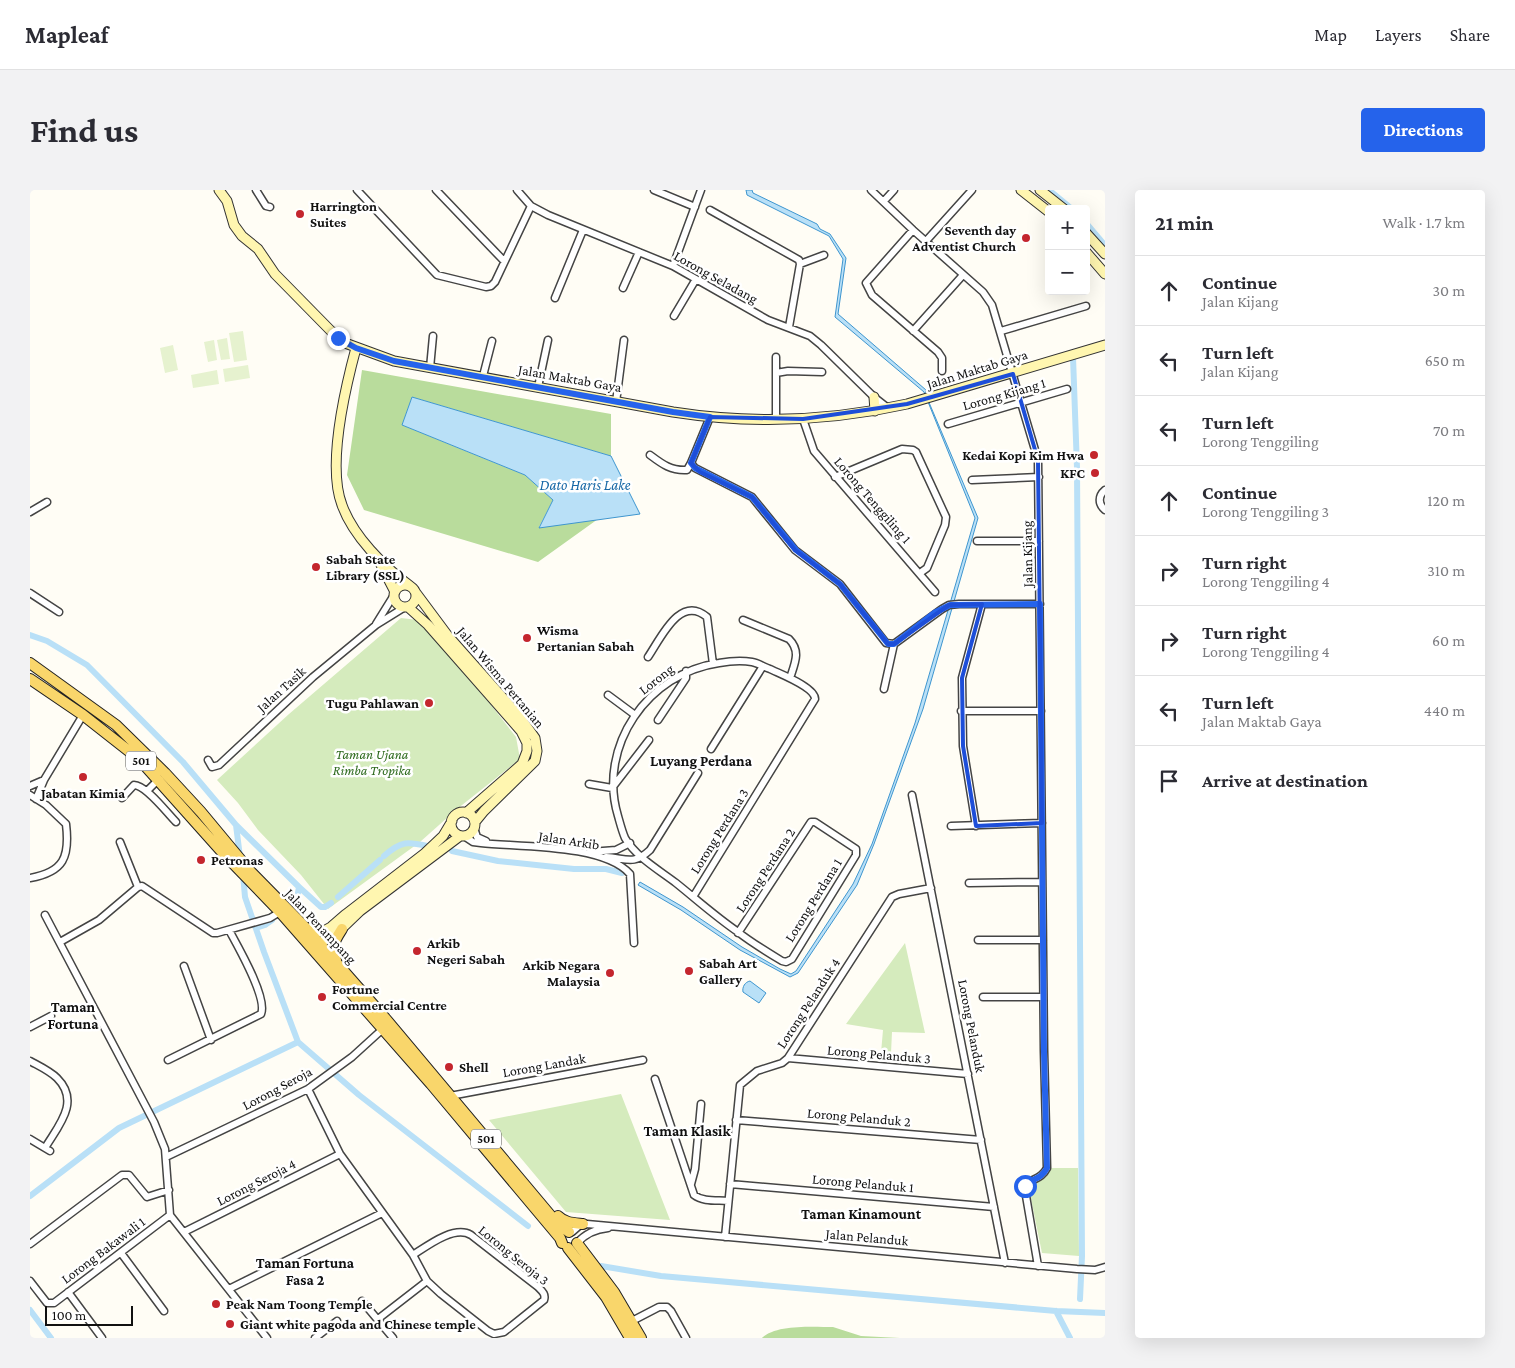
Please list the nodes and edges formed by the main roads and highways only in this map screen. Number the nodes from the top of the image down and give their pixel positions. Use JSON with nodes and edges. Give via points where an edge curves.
{"nodes":[{"id":1,"x":30,"y":662,"type":"edge"},
{"id":2,"x":30,"y":679,"type":"edge"},
{"id":3,"x":82,"y":699,"type":"junction"},
{"id":4,"x":83,"y":715,"type":"junction"},
{"id":5,"x":281,"y":908,"type":"junction"},
{"id":6,"x":336,"y":928,"type":"road end"},
{"id":7,"x":304,"y":940,"type":"junction"},
{"id":8,"x":319,"y":943,"type":"junction"},
{"id":9,"x":340,"y":967,"type":"junction"},
{"id":10,"x":386,"y":1026,"type":"junction"},
{"id":11,"x":431,"y":1084,"type":"junction"},
{"id":12,"x":450,"y":1096,"type":"junction"},
{"id":13,"x":450,"y":1108,"type":"junction"},
{"id":14,"x":521,"y":1181,"type":"junction"},
{"id":15,"x":582,"y":1224,"type":"road end"},
{"id":16,"x":572,"y":1246,"type":"junction"},
{"id":17,"x":630,"y":1338,"type":"edge"},
{"id":18,"x":641,"y":1338,"type":"edge"}],
"edges":[{"from":1,"to":3,"type":"main road","name":"Jalan Penampang","number":"501"},
{"from":2,"to":4,"type":"main road","name":"Jalan Penampang","number":"501"},
{"from":3,"to":4,"type":"main road"},
{"from":3,"to":5,"type":"main road","name":"Jalan Penampang","number":"501","via":[[123,731],[183,793]]},
{"from":4,"to":5,"type":"main road","name":"Jalan Penampang","number":"501","via":[[139,759],[232,863]]},
{"from":5,"to":7,"type":"main road","name":"Jalan Penampang","number":"501"},
{"from":5,"to":8,"type":"main road","name":"Jalan Penampang","number":"501"},
{"from":6,"to":9,"type":"main road","via":[[332,948]]},
{"from":7,"to":8,"type":"main road"},
{"from":7,"to":10,"type":"main road","name":"Jalan Penampang","number":"501"},
{"from":8,"to":9,"type":"main road","name":"Jalan Penampang","number":"501"},
{"from":9,"to":10,"type":"main road","name":"Jalan Penampang","number":"501"},
{"from":10,"to":11,"type":"main road","name":"Jalan Penampang","number":"501"},
{"from":10,"to":12,"type":"main road","name":"Jalan Penampang","number":"501"},
{"from":11,"to":12,"type":"main road"},
{"from":11,"to":13,"type":"main road","name":"Jalan Penampang","number":"501"},
{"from":12,"to":13,"type":"main road"},
{"from":12,"to":14,"type":"main road","name":"Jalan Penampang","number":"501"},
{"from":13,"to":16,"type":"main road","name":"Jalan Penampang","number":"501","via":[[560,1238]]},
{"from":14,"to":15,"type":"main road","via":[[562,1220]]},
{"from":14,"to":16,"type":"main road","name":"Jalan Penampang","number":"501","via":[[556,1222],[577,1236]]},
{"from":16,"to":17,"type":"main road","name":"Jalan Penampang","number":"501"},
{"from":16,"to":18,"type":"main road","name":"Jalan Penampang","number":"501","via":[[586,1255]]}]}
